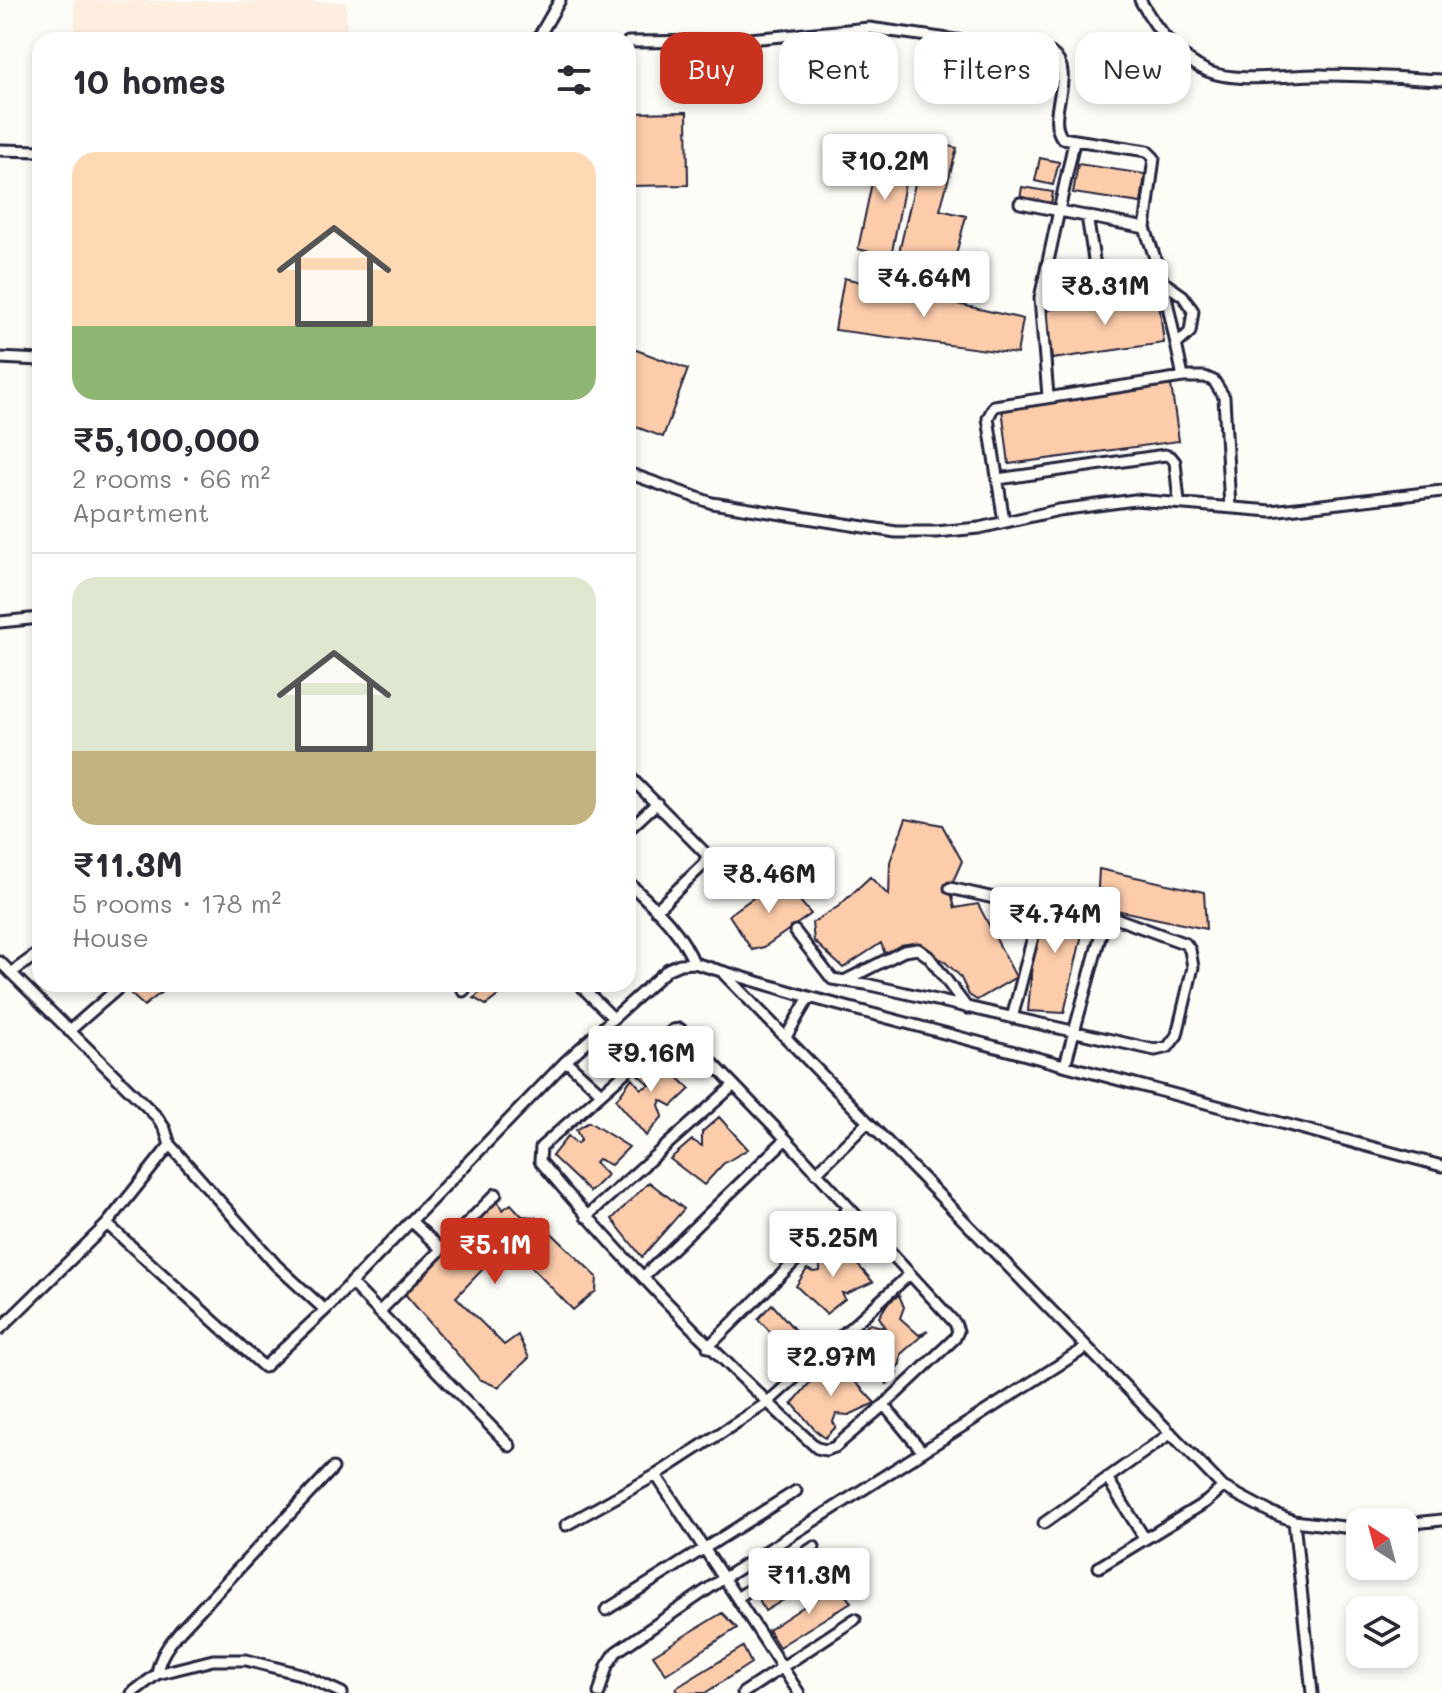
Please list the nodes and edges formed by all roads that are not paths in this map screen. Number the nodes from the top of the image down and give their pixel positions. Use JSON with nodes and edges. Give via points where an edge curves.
{"nodes":[{"id":1,"x":560,"y":0,"type":"edge"},
{"id":2,"x":1140,"y":0,"type":"edge"},
{"id":3,"x":542,"y":32,"type":"edge"},
{"id":4,"x":636,"y":42,"type":"edge"},
{"id":5,"x":1442,"y":80,"type":"edge"},
{"id":6,"x":1074,"y":142,"type":"junction"},
{"id":7,"x":0,"y":150,"type":"edge"},
{"id":8,"x":32,"y":151,"type":"edge"},
{"id":9,"x":1020,"y":203,"type":"dead end"},
{"id":10,"x":1060,"y":210,"type":"junction"},
{"id":11,"x":1087,"y":216,"type":"junction"},
{"id":12,"x":1145,"y":228,"type":"junction"},
{"id":13,"x":1163,"y":282,"type":"junction"},
{"id":14,"x":1099,"y":291,"type":"junction"},
{"id":15,"x":1040,"y":298,"type":"junction"},
{"id":16,"x":1176,"y":345,"type":"junction"},
{"id":17,"x":0,"y":358,"type":"edge"},
{"id":18,"x":32,"y":360,"type":"edge"},
{"id":19,"x":1183,"y":377,"type":"junction"},
{"id":20,"x":1048,"y":396,"type":"junction"},
{"id":21,"x":636,"y":476,"type":"edge"},
{"id":22,"x":998,"y":479,"type":"junction"},
{"id":23,"x":1442,"y":491,"type":"edge"},
{"id":24,"x":1179,"y":502,"type":"junction"},
{"id":25,"x":1230,"y":508,"type":"junction"},
{"id":26,"x":1004,"y":522,"type":"junction"},
{"id":27,"x":32,"y":619,"type":"edge"},
{"id":28,"x":0,"y":622,"type":"edge"},
{"id":29,"x":636,"y":783,"type":"edge"},
{"id":30,"x":657,"y":803,"type":"junction"},
{"id":31,"x":636,"y":823,"type":"edge"},
{"id":32,"x":950,"y":888,"type":"dead end"},
{"id":33,"x":636,"y":890,"type":"edge"},
{"id":34,"x":656,"y":910,"type":"junction"},
{"id":35,"x":795,"y":931,"type":"dead end"},
{"id":36,"x":32,"y":958,"type":"edge"},
{"id":37,"x":0,"y":962,"type":"edge"},
{"id":38,"x":694,"y":963,"type":"junction"},
{"id":39,"x":721,"y":972,"type":"junction"},
{"id":40,"x":11,"y":973,"type":"junction"},
{"id":41,"x":844,"y":981,"type":"junction"},
{"id":42,"x":114,"y":992,"type":"edge"},
{"id":43,"x":587,"y":992,"type":"edge"},
{"id":44,"x":809,"y":997,"type":"junction"},
{"id":45,"x":967,"y":1008,"type":"junction"},
{"id":46,"x":613,"y":1018,"type":"junction"},
{"id":47,"x":1012,"y":1018,"type":"junction"},
{"id":48,"x":69,"y":1031,"type":"junction"},
{"id":49,"x":1076,"y":1033,"type":"junction"},
{"id":50,"x":786,"y":1037,"type":"junction"},
{"id":51,"x":566,"y":1061,"type":"junction"},
{"id":52,"x":1065,"y":1065,"type":"junction"},
{"id":53,"x":734,"y":1085,"type":"junction"},
{"id":54,"x":600,"y":1092,"type":"junction"},
{"id":55,"x":868,"y":1122,"type":"junction"},
{"id":56,"x":786,"y":1139,"type":"junction"},
{"id":57,"x":170,"y":1145,"type":"junction"},
{"id":58,"x":1442,"y":1166,"type":"edge"},
{"id":59,"x":816,"y":1173,"type":"junction"},
{"id":60,"x":496,"y":1194,"type":"dead end"},
{"id":61,"x":849,"y":1208,"type":"junction"},
{"id":62,"x":586,"y":1217,"type":"junction"},
{"id":63,"x":411,"y":1221,"type":"junction"},
{"id":64,"x":107,"y":1224,"type":"junction"},
{"id":65,"x":441,"y":1249,"type":"junction"},
{"id":66,"x":910,"y":1274,"type":"junction"},
{"id":67,"x":643,"y":1277,"type":"junction"},
{"id":68,"x":351,"y":1283,"type":"junction"},
{"id":69,"x":325,"y":1310,"type":"junction"},
{"id":70,"x":379,"y":1312,"type":"junction"},
{"id":71,"x":0,"y":1329,"type":"edge"},
{"id":72,"x":708,"y":1347,"type":"junction"},
{"id":73,"x":1087,"y":1347,"type":"junction"},
{"id":74,"x":767,"y":1403,"type":"junction"},
{"id":75,"x":884,"y":1405,"type":"junction"},
{"id":76,"x":1171,"y":1433,"type":"junction"},
{"id":77,"x":510,"y":1446,"type":"dead end"},
{"id":78,"x":922,"y":1451,"type":"junction"},
{"id":79,"x":333,"y":1468,"type":"dead end"},
{"id":80,"x":656,"y":1475,"type":"junction"},
{"id":81,"x":1107,"y":1478,"type":"junction"},
{"id":82,"x":1223,"y":1487,"type":"junction"},
{"id":83,"x":796,"y":1491,"type":"dead end"},
{"id":84,"x":1442,"y":1520,"type":"edge"},
{"id":85,"x":1294,"y":1521,"type":"junction"},
{"id":86,"x":1044,"y":1523,"type":"dead end"},
{"id":87,"x":1418,"y":1523,"type":"edge"},
{"id":88,"x":566,"y":1525,"type":"dead end"},
{"id":89,"x":1346,"y":1527,"type":"edge"},
{"id":90,"x":1145,"y":1539,"type":"junction"},
{"id":91,"x":814,"y":1547,"type":"dead end"},
{"id":92,"x":705,"y":1548,"type":"junction"},
{"id":93,"x":1099,"y":1567,"type":"dead end"},
{"id":94,"x":724,"y":1578,"type":"junction"},
{"id":95,"x":737,"y":1598,"type":"junction"},
{"id":96,"x":606,"y":1610,"type":"dead end"},
{"id":97,"x":855,"y":1619,"type":"dead end"},
{"id":98,"x":782,"y":1666,"type":"junction"},
{"id":99,"x":157,"y":1674,"type":"junction"},
{"id":100,"x":132,"y":1693,"type":"edge"},
{"id":101,"x":342,"y":1693,"type":"edge"},
{"id":102,"x":599,"y":1693,"type":"edge"},
{"id":103,"x":743,"y":1693,"type":"edge"},
{"id":104,"x":799,"y":1693,"type":"edge"},
{"id":105,"x":1312,"y":1693,"type":"edge"}],
"edges":[{"from":1,"to":3,"type":"lane"},
{"from":2,"to":5,"type":"lane","via":[[1171,43],[1212,73]]},
{"from":4,"to":6,"type":"lane","via":[[728,41],[869,28],[1051,53],[1061,70],[1057,133]]},
{"from":6,"to":10,"type":"lane"},
{"from":6,"to":12,"type":"lane","via":[[1152,154]]},
{"from":7,"to":8,"type":"lane"},
{"from":9,"to":10,"type":"lane"},
{"from":10,"to":11,"type":"lane"},
{"from":10,"to":15,"type":"lane"},
{"from":11,"to":12,"type":"lane"},
{"from":11,"to":14,"type":"lane"},
{"from":12,"to":13,"type":"lane"},
{"from":13,"to":14,"type":"lane"},
{"from":13,"to":16,"type":"lane"},
{"from":13,"to":16,"type":"lane","via":[[1193,311],[1190,332]]},
{"from":14,"to":15,"type":"lane"},
{"from":15,"to":20,"type":"lane"},
{"from":16,"to":19,"type":"lane"},
{"from":17,"to":18,"type":"lane"},
{"from":19,"to":20,"type":"lane"},
{"from":19,"to":25,"type":"lane","via":[[1214,381],[1224,397]]},
{"from":20,"to":22,"type":"lane","via":[[998,403],[990,411]]},
{"from":21,"to":26,"type":"lane","via":[[712,503],[896,532]]},
{"from":22,"to":24,"type":"lane","via":[[1165,455],[1175,462]]},
{"from":22,"to":26,"type":"lane"},
{"from":23,"to":25,"type":"lane","via":[[1271,511]]},
{"from":24,"to":25,"type":"lane"},
{"from":24,"to":26,"type":"lane","via":[[1097,504]]},
{"from":27,"to":28,"type":"lane"},
{"from":29,"to":30,"type":"lane"},
{"from":30,"to":31,"type":"lane"},
{"from":30,"to":34,"type":"lane","via":[[703,849],[707,860]]},
{"from":32,"to":47,"type":"lane","via":[[1029,906],[1036,914]]},
{"from":33,"to":34,"type":"lane"},
{"from":34,"to":38,"type":"lane","via":[[680,936]]},
{"from":35,"to":41,"type":"lane","via":[[827,975]]},
{"from":36,"to":40,"type":"lane"},
{"from":37,"to":40,"type":"lane"},
{"from":38,"to":39,"type":"lane"},
{"from":38,"to":46,"type":"lane","via":[[668,969]]},
{"from":39,"to":44,"type":"lane"},
{"from":39,"to":50,"type":"lane"},
{"from":40,"to":48,"type":"lane"},
{"from":41,"to":45,"type":"lane"},
{"from":41,"to":45,"type":"lane","via":[[918,949]]},
{"from":42,"to":48,"type":"lane"},
{"from":43,"to":46,"type":"lane"},
{"from":44,"to":50,"type":"lane"},
{"from":44,"to":52,"type":"lane"},
{"from":45,"to":47,"type":"lane"},
{"from":46,"to":51,"type":"lane"},
{"from":47,"to":49,"type":"lane"},
{"from":48,"to":57,"type":"lane","via":[[157,1117]]},
{"from":49,"to":49,"type":"lane","via":[[1107,922],[1118,919],[1186,944],[1193,967],[1177,1035],[1168,1047],[1155,1050]]},
{"from":49,"to":52,"type":"lane"},
{"from":50,"to":55,"type":"lane"},
{"from":51,"to":54,"type":"lane"},
{"from":51,"to":63,"type":"lane"},
{"from":52,"to":58,"type":"lane"},
{"from":53,"to":54,"type":"lane","via":[[680,1029]]},
{"from":53,"to":56,"type":"lane"},
{"from":53,"to":62,"type":"lane"},
{"from":54,"to":62,"type":"lane","via":[[539,1154]]},
{"from":55,"to":59,"type":"lane"},
{"from":55,"to":73,"type":"lane"},
{"from":56,"to":59,"type":"lane"},
{"from":56,"to":67,"type":"lane"},
{"from":57,"to":64,"type":"lane"},
{"from":57,"to":69,"type":"lane","via":[[276,1265]]},
{"from":59,"to":61,"type":"lane"},
{"from":60,"to":65,"type":"lane"},
{"from":61,"to":66,"type":"lane"},
{"from":61,"to":72,"type":"lane"},
{"from":62,"to":67,"type":"lane"},
{"from":63,"to":65,"type":"lane"},
{"from":63,"to":68,"type":"lane"},
{"from":64,"to":69,"type":"lane","via":[[264,1367]]},
{"from":64,"to":71,"type":"lane"},
{"from":65,"to":70,"type":"lane"},
{"from":66,"to":74,"type":"lane"},
{"from":66,"to":75,"type":"lane","via":[[958,1331]]},
{"from":67,"to":72,"type":"lane"},
{"from":68,"to":69,"type":"lane"},
{"from":68,"to":70,"type":"lane"},
{"from":70,"to":77,"type":"lane"},
{"from":72,"to":74,"type":"lane"},
{"from":73,"to":76,"type":"lane"},
{"from":73,"to":78,"type":"lane"},
{"from":74,"to":75,"type":"lane","via":[[817,1448],[826,1450]]},
{"from":74,"to":80,"type":"lane"},
{"from":75,"to":78,"type":"lane"},
{"from":76,"to":81,"type":"lane"},
{"from":76,"to":82,"type":"lane"},
{"from":78,"to":94,"type":"lane"},
{"from":79,"to":99,"type":"lane","via":[[180,1631]]},
{"from":80,"to":88,"type":"lane"},
{"from":80,"to":92,"type":"lane"},
{"from":81,"to":86,"type":"lane"},
{"from":81,"to":90,"type":"lane"},
{"from":82,"to":85,"type":"lane"},
{"from":82,"to":90,"type":"lane"},
{"from":83,"to":92,"type":"lane"},
{"from":84,"to":87,"type":"lane"},
{"from":85,"to":89,"type":"lane"},
{"from":85,"to":105,"type":"lane"},
{"from":90,"to":93,"type":"lane"},
{"from":91,"to":95,"type":"lane"},
{"from":92,"to":94,"type":"lane"},
{"from":92,"to":96,"type":"lane"},
{"from":94,"to":95,"type":"lane"},
{"from":94,"to":102,"type":"lane","via":[[616,1652]]},
{"from":95,"to":98,"type":"lane"},
{"from":97,"to":98,"type":"lane"},
{"from":98,"to":103,"type":"lane"},
{"from":98,"to":104,"type":"lane"},
{"from":99,"to":100,"type":"lane"},
{"from":99,"to":101,"type":"lane","via":[[213,1660],[246,1660],[300,1674]]}]}
